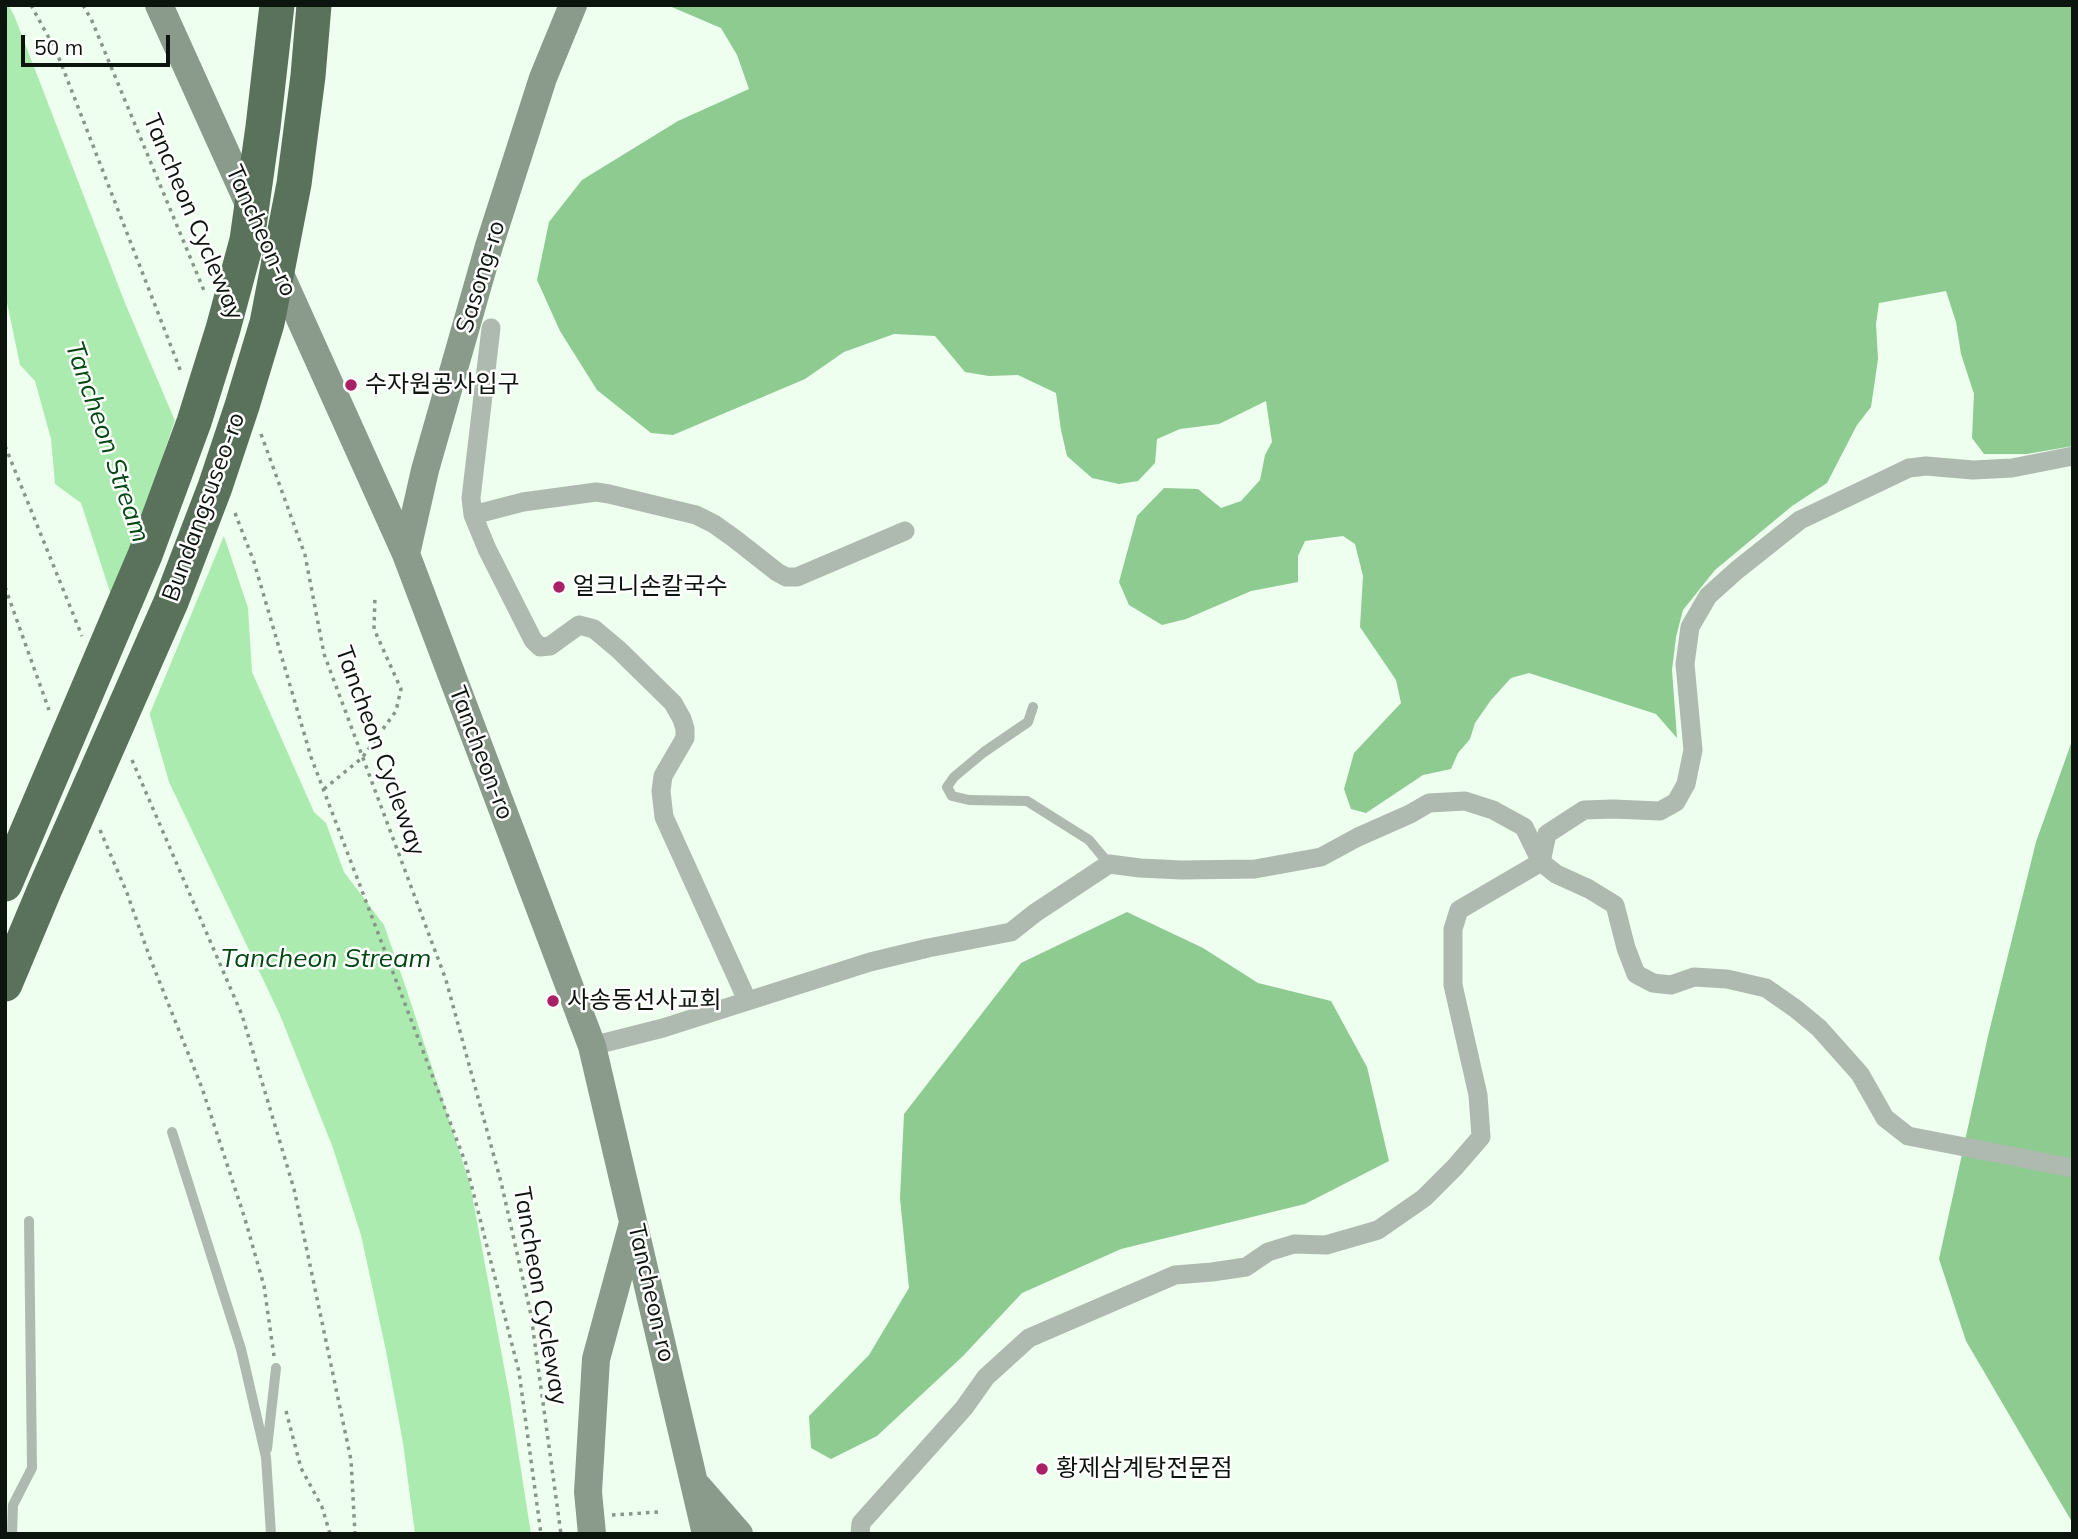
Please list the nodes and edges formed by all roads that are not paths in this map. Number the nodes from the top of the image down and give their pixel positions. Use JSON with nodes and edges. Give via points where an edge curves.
{"nodes":[{"id":1,"x":159,"y":5,"type":"edge"},
{"id":2,"x":277,"y":5,"type":"edge"},
{"id":3,"x":314,"y":5,"type":"edge"},
{"id":4,"x":573,"y":5,"type":"edge"},
{"id":5,"x":491,"y":328,"type":"dead end"},
{"id":6,"x":2073,"y":456,"type":"edge"},
{"id":7,"x":473,"y":514,"type":"junction"},
{"id":8,"x":905,"y":531,"type":"dead end"},
{"id":9,"x":406,"y":554,"type":"junction"},
{"id":10,"x":1034,"y":707,"type":"dead end"},
{"id":11,"x":1541,"y":862,"type":"junction"},
{"id":12,"x":1109,"y":864,"type":"junction"},
{"id":13,"x":5,"y":884,"type":"edge"},
{"id":14,"x":5,"y":984,"type":"edge"},
{"id":15,"x":747,"y":1000,"type":"junction"},
{"id":16,"x":592,"y":1046,"type":"junction"},
{"id":17,"x":172,"y":1132,"type":"dead end"},
{"id":18,"x":2073,"y":1168,"type":"edge"},
{"id":19,"x":29,"y":1221,"type":"dead end"},
{"id":20,"x":634,"y":1221,"type":"junction"},
{"id":21,"x":276,"y":1368,"type":"road end"},
{"id":22,"x":266,"y":1457,"type":"junction"},
{"id":23,"x":696,"y":1485,"type":"junction"},
{"id":24,"x":597,"y":1525,"type":"edge"},
{"id":25,"x":12,"y":1534,"type":"edge"},
{"id":26,"x":271,"y":1534,"type":"edge"},
{"id":27,"x":706,"y":1534,"type":"edge"},
{"id":28,"x":739,"y":1534,"type":"edge"},
{"id":29,"x":860,"y":1534,"type":"edge"}],
"edges":[{"from":1,"to":9,"type":"main road","name":"Tancheon-ro"},
{"from":2,"to":13,"type":"highway","name":"Bundangsuseo-ro","via":[[247,240],[223,329],[145,555]]},
{"from":3,"to":14,"type":"highway","name":"Bundangsuseo-ro","via":[[294,184],[267,323],[215,487],[171,602]]},
{"from":4,"to":9,"type":"main road","name":"Sasong-ro","via":[[543,78],[489,246],[425,470]]},
{"from":5,"to":7,"type":"street","via":[[471,498]]},
{"from":6,"to":11,"type":"street","via":[[2012,468],[1909,468],[1801,520],[1708,596],[1690,627],[1685,663],[1693,750],[1686,784],[1675,802],[1660,811],[1584,810],[1547,834]]},
{"from":7,"to":8,"type":"street","via":[[523,502],[609,494],[696,515],[786,577],[797,577]]},
{"from":7,"to":15,"type":"street","via":[[492,560],[540,648],[579,625],[594,629],[678,711],[685,738],[663,776],[664,817]]},
{"from":9,"to":16,"type":"main road","name":"Tancheon-ro"},
{"from":10,"to":12,"type":"lane","via":[[1028,722],[984,752],[947,787],[952,796],[969,800],[1027,801],[1089,840]]},
{"from":11,"to":12,"type":"street","via":[[1524,827],[1465,801],[1429,803],[1321,857],[1255,869],[1181,870]]},
{"from":11,"to":18,"type":"street","via":[[1615,905],[1636,974],[1671,985],[1694,977],[1727,979],[1766,988],[1796,1009],[1860,1074],[1885,1118],[1908,1136]]},
{"from":11,"to":29,"type":"street","via":[[1459,910],[1453,929],[1453,985],[1478,1095],[1481,1137],[1424,1198],[1378,1230],[1326,1245],[1294,1244],[1268,1252],[1246,1267],[1175,1275],[1029,1338],[986,1377],[861,1524]]},
{"from":12,"to":15,"type":"street","via":[[1011,932],[928,947]]},
{"from":15,"to":16,"type":"street"},
{"from":16,"to":20,"type":"main road","name":"Tancheon-ro"},
{"from":17,"to":22,"type":"lane","via":[[241,1349]]},
{"from":19,"to":25,"type":"lane","via":[[32,1468],[13,1505]]},
{"from":20,"to":23,"type":"main road","name":"Tancheon-ro"},
{"from":20,"to":24,"type":"main road","via":[[596,1359],[588,1492]]},
{"from":21,"to":22,"type":"lane"},
{"from":22,"to":26,"type":"lane"},
{"from":23,"to":27,"type":"main road","name":"Tancheon-ro"},
{"from":23,"to":28,"type":"main road"}]}
